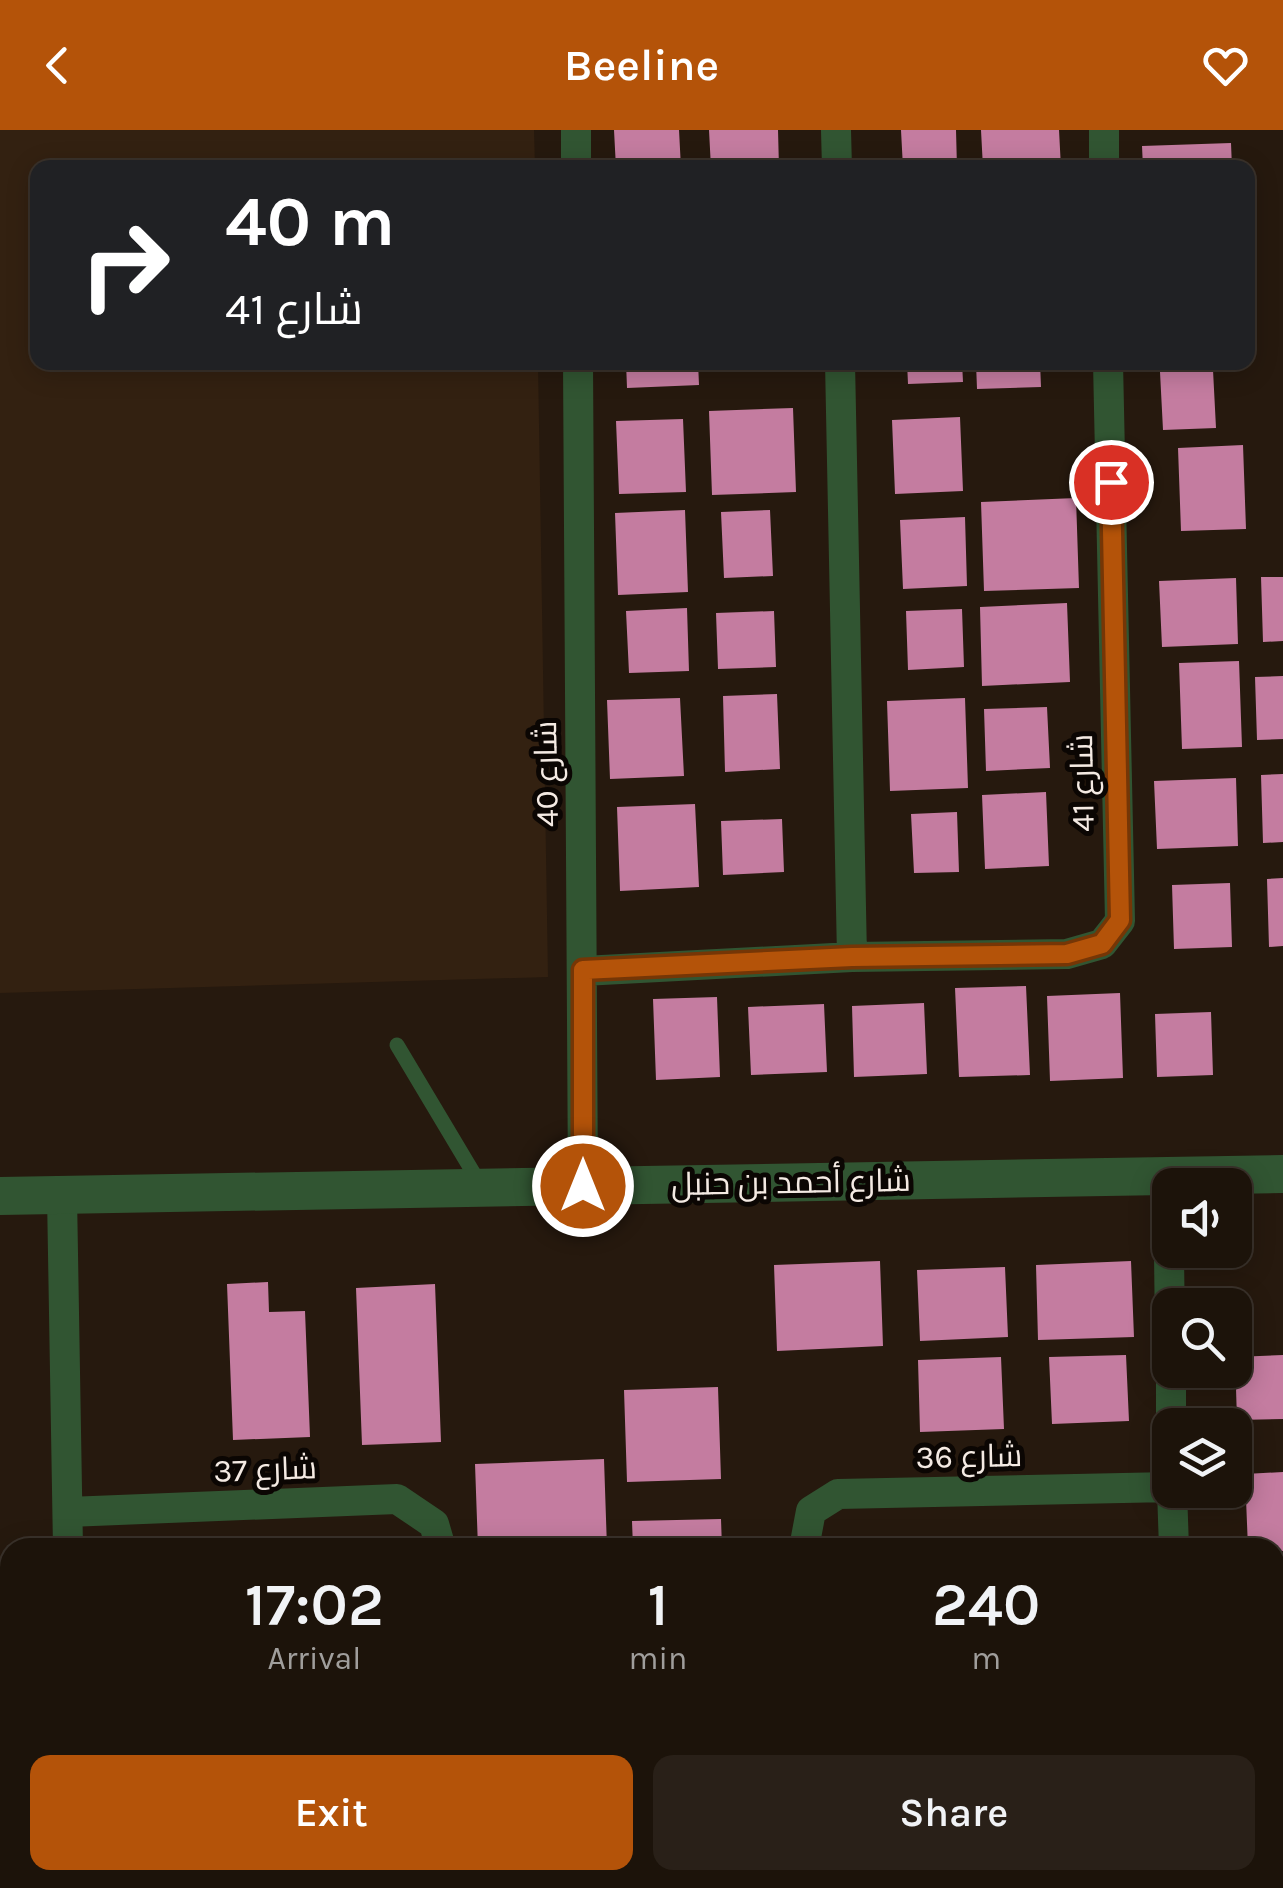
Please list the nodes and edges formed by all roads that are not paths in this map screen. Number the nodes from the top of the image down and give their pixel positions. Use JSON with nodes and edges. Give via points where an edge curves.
{"nodes":[{"id":1,"x":576,"y":130,"type":"edge"},
{"id":2,"x":836,"y":130,"type":"edge"},
{"id":3,"x":1104,"y":130,"type":"edge"},
{"id":4,"x":576,"y":160,"type":"edge"},
{"id":5,"x":836,"y":160,"type":"edge"},
{"id":6,"x":1104,"y":160,"type":"edge"},
{"id":7,"x":578,"y":370,"type":"edge"},
{"id":8,"x":840,"y":370,"type":"edge"},
{"id":9,"x":1108,"y":370,"type":"edge"},
{"id":10,"x":852,"y":957,"type":"junction"},
{"id":11,"x":583,"y":970,"type":"junction"},
{"id":12,"x":396,"y":1045,"type":"dead end"},
{"id":13,"x":1283,"y":1174,"type":"edge"},
{"id":14,"x":1252,"y":1175,"type":"edge"},
{"id":15,"x":1152,"y":1176,"type":"edge"},
{"id":16,"x":583,"y":1186,"type":"junction"},
{"id":17,"x":482,"y":1188,"type":"junction"},
{"id":18,"x":62,"y":1195,"type":"junction"},
{"id":19,"x":0,"y":1196,"type":"edge"},
{"id":20,"x":1152,"y":1488,"type":"edge"},
{"id":21,"x":1172,"y":1508,"type":"edge"},
{"id":22,"x":68,"y":1512,"type":"junction"},
{"id":23,"x":68,"y":1538,"type":"edge"},
{"id":24,"x":438,"y":1538,"type":"edge"},
{"id":25,"x":806,"y":1538,"type":"edge"},
{"id":26,"x":1174,"y":1538,"type":"edge"}],
"edges":[{"from":1,"to":4,"type":"street"},
{"from":2,"to":5,"type":"street"},
{"from":3,"to":6,"type":"street"},
{"from":7,"to":11,"type":"street","name":"شارع 40"},
{"from":8,"to":10,"type":"street"},
{"from":9,"to":10,"type":"street","name":"شارع 41","via":[[1120,920],[1102,944],[1067,954]]},
{"from":10,"to":11,"type":"street","name":"شارع 41"},
{"from":11,"to":16,"type":"street","name":"شارع 40"},
{"from":12,"to":17,"type":"lane"},
{"from":13,"to":14,"type":"street","name":"شارع أحمد بن حنبل"},
{"from":15,"to":16,"type":"street","name":"شارع أحمد بن حنبل"},
{"from":16,"to":17,"type":"street","name":"شارع أحمد بن حنبل"},
{"from":17,"to":18,"type":"street","name":"شارع أحمد بن حنبل"},
{"from":18,"to":19,"type":"street","name":"شارع أحمد بن حنبل"},
{"from":18,"to":22,"type":"street"},
{"from":20,"to":25,"type":"street","name":"شارع 36","via":[[838,1494],[811,1511]]},
{"from":21,"to":26,"type":"street","name":"شارع 36"},
{"from":22,"to":23,"type":"street"},
{"from":22,"to":24,"type":"street","name":"شارع 37","via":[[397,1499],[434,1524]]}]}
